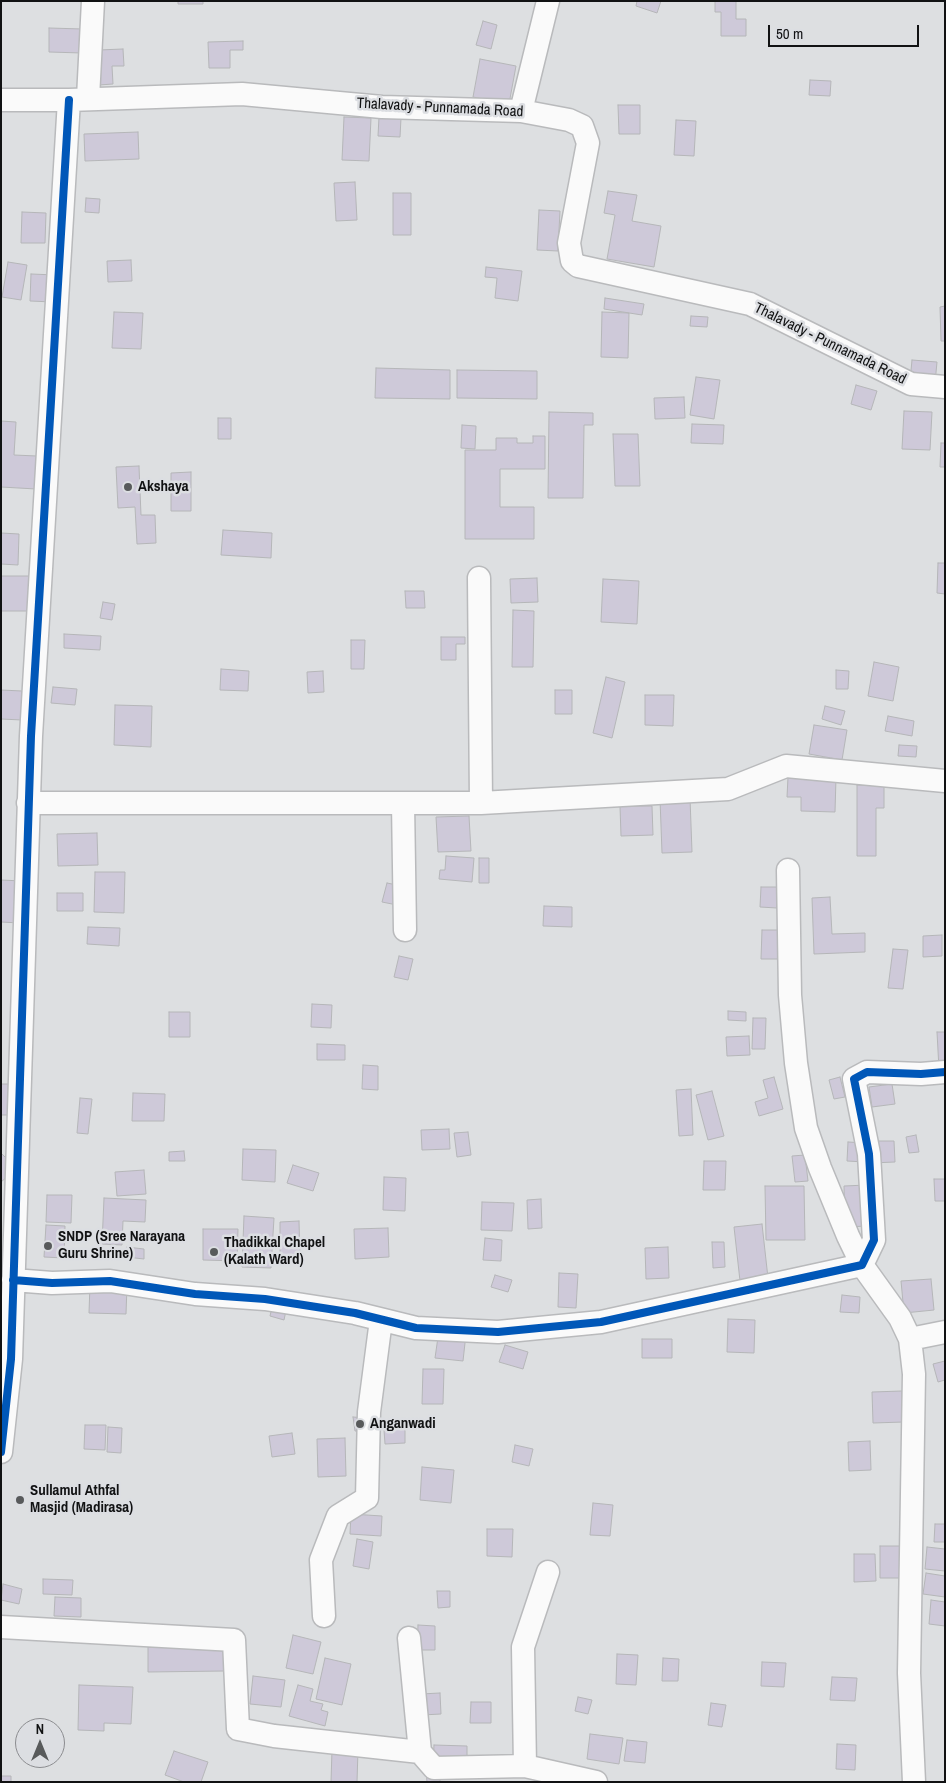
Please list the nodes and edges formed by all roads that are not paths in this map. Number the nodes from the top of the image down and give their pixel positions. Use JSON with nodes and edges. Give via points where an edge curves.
{"nodes":[{"id":1,"x":92,"y":1,"type":"edge"},
{"id":2,"x":548,"y":1,"type":"edge"},
{"id":3,"x":78,"y":99,"type":"junction"},
{"id":4,"x":1,"y":100,"type":"edge"},
{"id":5,"x":521,"y":111,"type":"junction"},
{"id":6,"x":945,"y":387,"type":"edge"},
{"id":7,"x":479,"y":578,"type":"dead end"},
{"id":8,"x":945,"y":781,"type":"edge"},
{"id":9,"x":28,"y":802,"type":"junction"},
{"id":10,"x":403,"y":802,"type":"junction"},
{"id":11,"x":481,"y":802,"type":"junction"},
{"id":12,"x":788,"y":870,"type":"dead end"},
{"id":13,"x":405,"y":930,"type":"dead end"},
{"id":14,"x":945,"y":1072,"type":"edge"},
{"id":15,"x":862,"y":1265,"type":"junction"},
{"id":16,"x":13,"y":1280,"type":"junction"},
{"id":17,"x":382,"y":1320,"type":"junction"},
{"id":18,"x":945,"y":1332,"type":"edge"},
{"id":19,"x":910,"y":1339,"type":"junction"},
{"id":20,"x":1,"y":1452,"type":"edge"},
{"id":21,"x":548,"y":1572,"type":"dead end"},
{"id":22,"x":324,"y":1616,"type":"dead end"},
{"id":23,"x":1,"y":1627,"type":"edge"},
{"id":24,"x":409,"y":1638,"type":"dead end"},
{"id":25,"x":420,"y":1752,"type":"junction"},
{"id":26,"x":525,"y":1766,"type":"junction"},
{"id":27,"x":596,"y":1782,"type":"edge"},
{"id":28,"x":914,"y":1782,"type":"edge"}],
"edges":[{"from":1,"to":3,"type":"street"},
{"from":2,"to":5,"type":"street"},
{"from":3,"to":4,"type":"street","name":"Thalavady - Punnamada Road"},
{"from":3,"to":5,"type":"street","name":"Thalavady - Punnamada Road","via":[[242,94],[382,107]]},
{"from":3,"to":9,"type":"street"},
{"from":5,"to":6,"type":"street","name":"Thalavady - Punnamada Road","via":[[569,120],[582,126],[586,136],[588,143],[569,243],[572,261],[578,266],[750,304],[911,384]]},
{"from":7,"to":11,"type":"street"},
{"from":8,"to":11,"type":"street","via":[[786,766],[728,789]]},
{"from":9,"to":10,"type":"street"},
{"from":9,"to":16,"type":"street"},
{"from":10,"to":11,"type":"street"},
{"from":10,"to":13,"type":"street"},
{"from":12,"to":15,"type":"street","via":[[790,995],[806,1128],[835,1207]]},
{"from":14,"to":15,"type":"street","via":[[866,1072],[854,1079],[869,1154],[874,1240]]},
{"from":15,"to":17,"type":"street","via":[[601,1322],[498,1332],[416,1328]]},
{"from":15,"to":19,"type":"street","via":[[900,1318]]},
{"from":16,"to":17,"type":"street","via":[[52,1284],[110,1281],[194,1294],[265,1299]]},
{"from":16,"to":20,"type":"street","via":[[11,1359]]},
{"from":17,"to":22,"type":"street","via":[[369,1412],[367,1498],[338,1516],[321,1560]]},
{"from":18,"to":19,"type":"street"},
{"from":19,"to":28,"type":"street","via":[[914,1374],[909,1673]]},
{"from":21,"to":26,"type":"street","via":[[523,1648]]},
{"from":23,"to":25,"type":"street","via":[[234,1640],[238,1729]]},
{"from":24,"to":25,"type":"street"},
{"from":25,"to":26,"type":"street","via":[[434,1768]]},
{"from":26,"to":27,"type":"street"}]}
